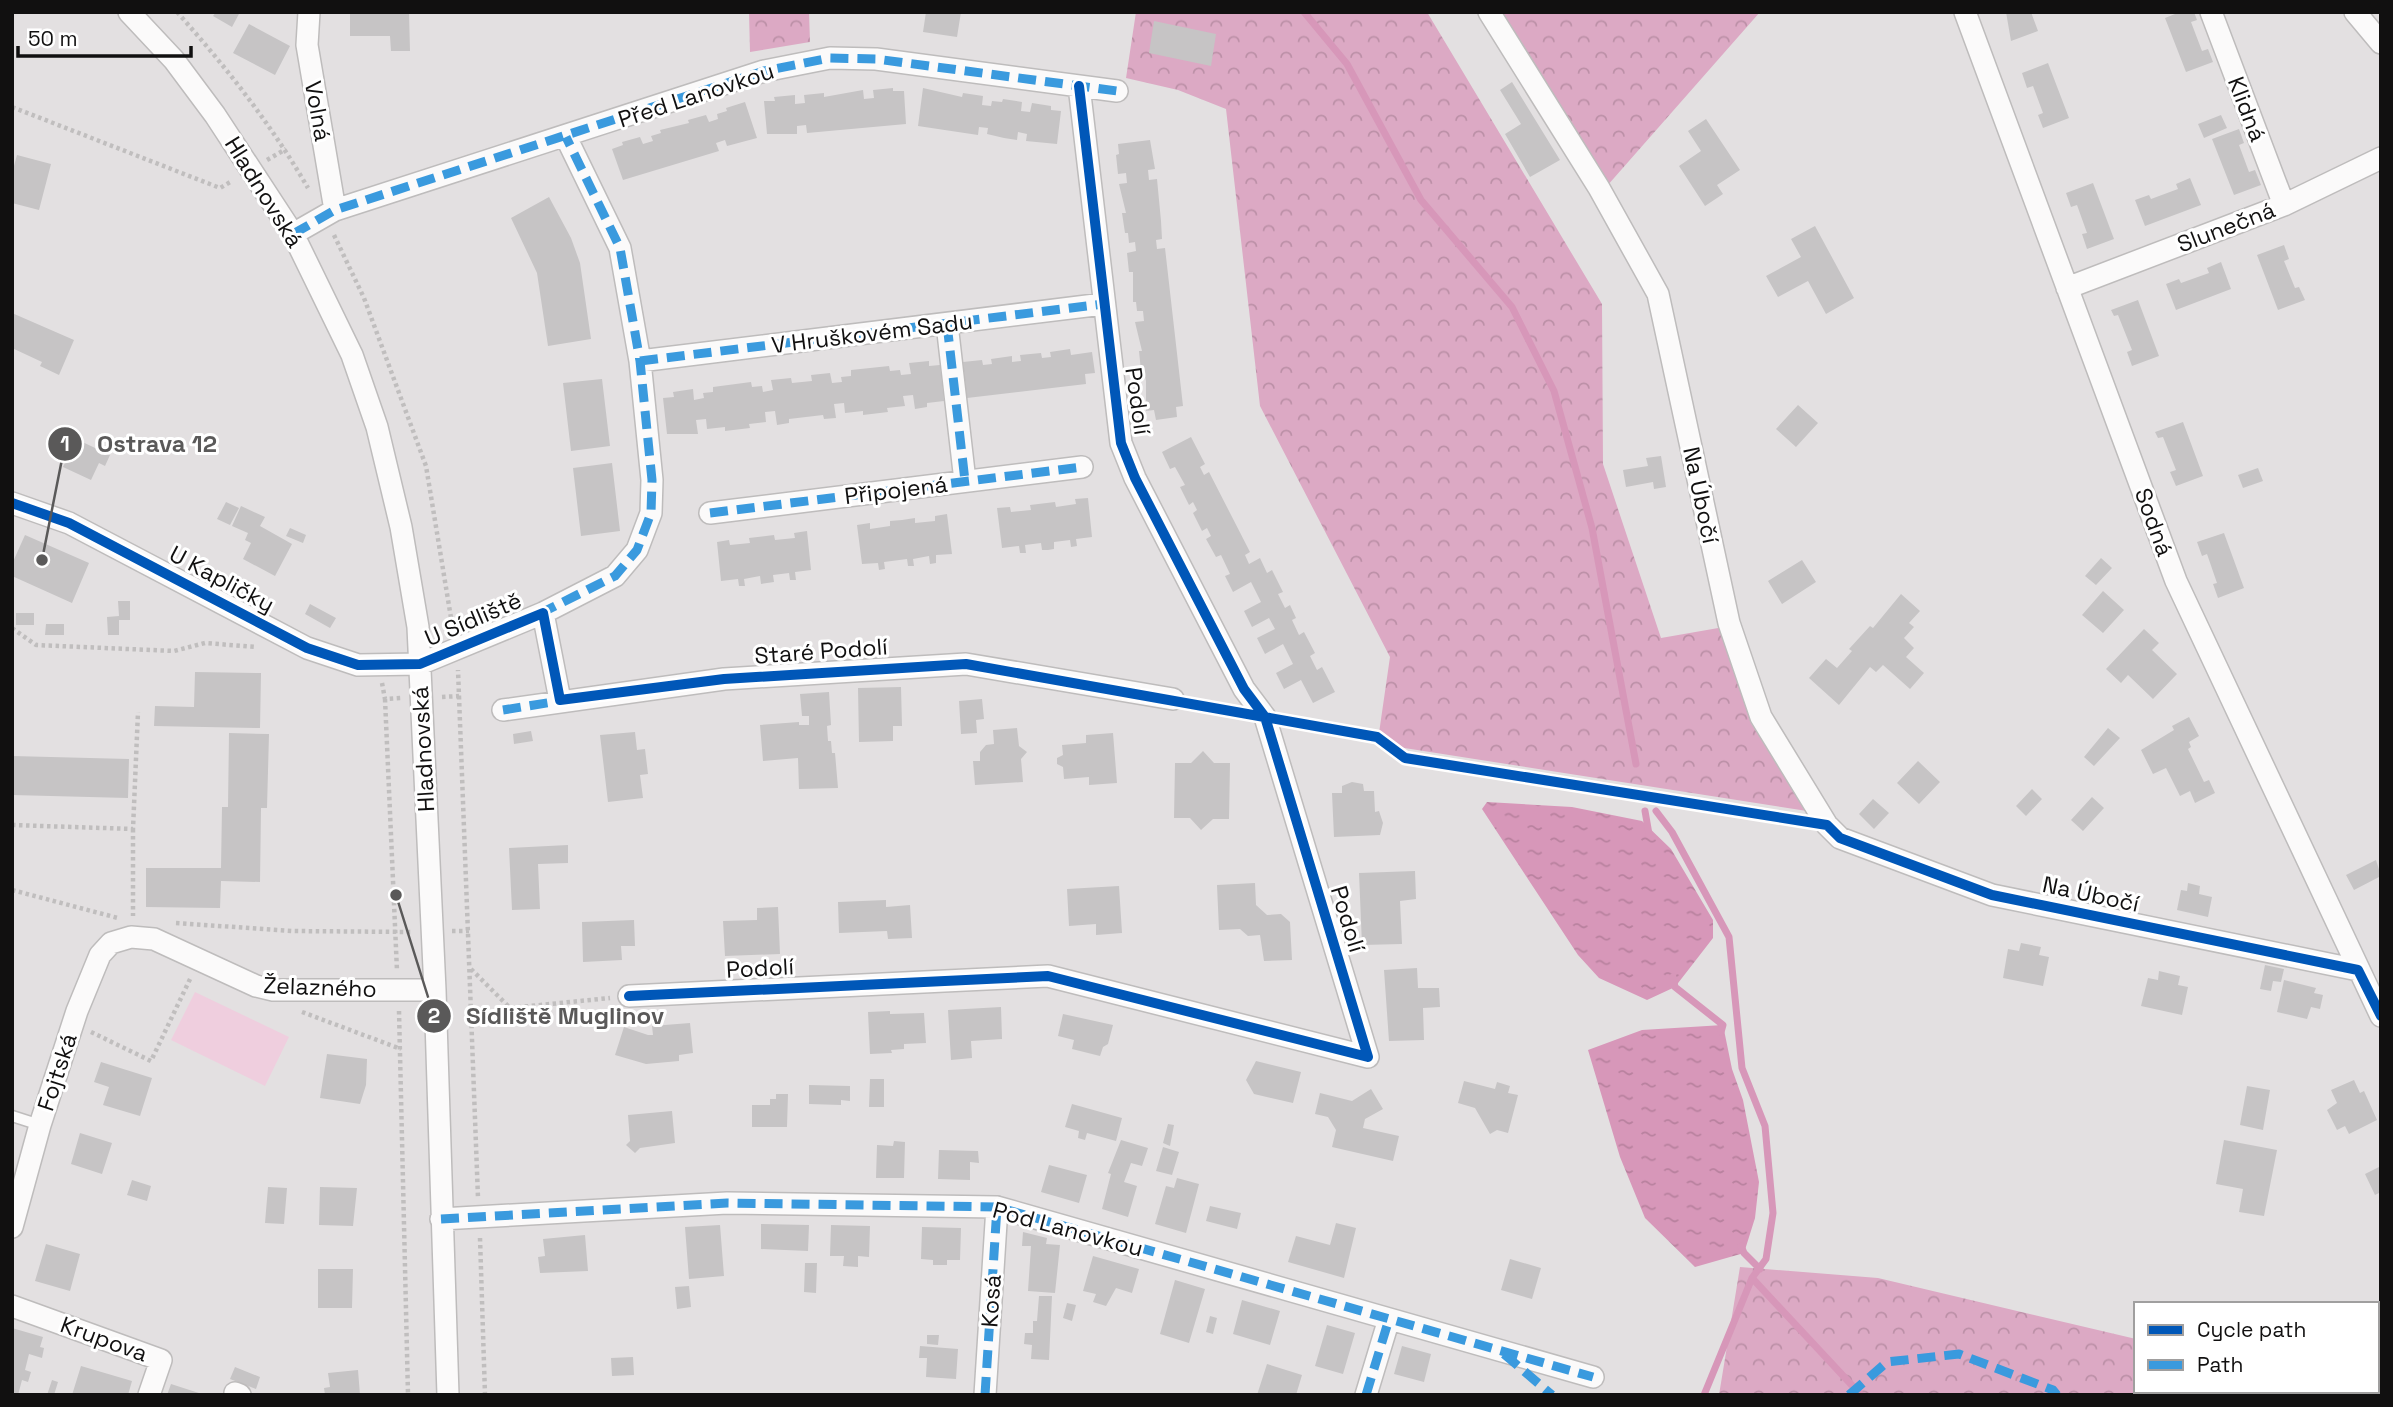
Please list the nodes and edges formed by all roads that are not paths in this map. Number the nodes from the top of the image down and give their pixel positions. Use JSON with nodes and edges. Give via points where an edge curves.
{"nodes":[{"id":1,"x":129,"y":12,"type":"edge"},
{"id":2,"x":309,"y":12,"type":"edge"},
{"id":3,"x":1489,"y":12,"type":"edge"},
{"id":4,"x":1965,"y":12,"type":"edge"},
{"id":5,"x":2211,"y":12,"type":"edge"},
{"id":6,"x":2355,"y":12,"type":"edge"},
{"id":7,"x":2381,"y":43,"type":"edge"},
{"id":8,"x":1079,"y":86,"type":"junction"},
{"id":9,"x":1117,"y":91,"type":"dead end"},
{"id":10,"x":566,"y":137,"type":"junction"},
{"id":11,"x":2381,"y":158,"type":"edge"},
{"id":12,"x":2284,"y":205,"type":"junction"},
{"id":13,"x":335,"y":210,"type":"junction"},
{"id":14,"x":293,"y":234,"type":"junction"},
{"id":15,"x":2067,"y":288,"type":"junction"},
{"id":16,"x":1104,"y":304,"type":"junction"},
{"id":17,"x":947,"y":324,"type":"junction"},
{"id":18,"x":640,"y":361,"type":"junction"},
{"id":19,"x":1082,"y":467,"type":"dead end"},
{"id":20,"x":965,"y":481,"type":"junction"},
{"id":21,"x":12,"y":503,"type":"edge"},
{"id":22,"x":710,"y":513,"type":"dead end"},
{"id":23,"x":543,"y":612,"type":"junction"},
{"id":24,"x":420,"y":664,"type":"junction"},
{"id":25,"x":1173,"y":699,"type":"dead end"},
{"id":26,"x":560,"y":700,"type":"junction"},
{"id":27,"x":503,"y":710,"type":"dead end"},
{"id":28,"x":131,"y":937,"type":"joint"},
{"id":29,"x":2358,"y":970,"type":"junction"},
{"id":30,"x":435,"y":990,"type":"junction"},
{"id":31,"x":629,"y":996,"type":"road end"},
{"id":32,"x":2381,"y":1016,"type":"edge"},
{"id":33,"x":12,"y":1116,"type":"edge"},
{"id":34,"x":40,"y":1125,"type":"junction"},
{"id":35,"x":997,"y":1207,"type":"junction"},
{"id":36,"x":441,"y":1219,"type":"junction"},
{"id":37,"x":12,"y":1227,"type":"edge"},
{"id":38,"x":12,"y":1306,"type":"edge"},
{"id":39,"x":1389,"y":1319,"type":"junction"},
{"id":40,"x":1593,"y":1377,"type":"dead end"},
{"id":41,"x":149,"y":1395,"type":"edge"},
{"id":42,"x":448,"y":1395,"type":"edge"},
{"id":43,"x":985,"y":1395,"type":"edge"},
{"id":44,"x":1366,"y":1395,"type":"edge"}],
"edges":[{"from":1,"to":14,"type":"street","name":"Hladnovská","via":[[174,60],[253,169]]},
{"from":2,"to":13,"type":"street","name":"Volná","via":[[307,45]]},
{"from":3,"to":29,"type":"street","name":"Na Úbočí","via":[[1599,188],[1658,294],[1729,623],[1761,718],[1827,825],[1840,838],[1992,895]]},
{"from":4,"to":15,"type":"street","name":"Sodná"},
{"from":5,"to":12,"type":"street","name":"Klidná"},
{"from":6,"to":7,"type":"street"},
{"from":8,"to":9,"type":"street","name":"Před Lanovkou"},
{"from":8,"to":10,"type":"street","name":"Před Lanovkou","via":[[876,59],[830,58],[764,71]]},
{"from":8,"to":16,"type":"street","name":"Podolí"},
{"from":10,"to":13,"type":"street","name":"Před Lanovkou"},
{"from":10,"to":18,"type":"street","name":"U Sídliště","via":[[620,248]]},
{"from":11,"to":12,"type":"street","name":"Slunečná"},
{"from":12,"to":15,"type":"street","name":"Slunečná"},
{"from":13,"to":14,"type":"street","name":"Před Lanovkou"},
{"from":14,"to":24,"type":"street","name":"Hladnovská","via":[[352,355],[377,427],[401,527]]},
{"from":15,"to":29,"type":"street","name":"Sodná","via":[[2176,581]]},
{"from":16,"to":17,"type":"street","name":"V Hruškovém Sadu"},
{"from":16,"to":31,"type":"street","name":"Podolí","via":[[1121,443],[1244,689],[1265,717],[1368,1057],[1048,976]]},
{"from":17,"to":18,"type":"street","name":"V Hruškovém Sadu"},
{"from":17,"to":20,"type":"street"},
{"from":18,"to":23,"type":"street","name":"U Sídliště","via":[[652,480],[651,513],[637,550],[615,576]]},
{"from":19,"to":20,"type":"street","name":"Připojená"},
{"from":20,"to":22,"type":"street","name":"Připojená"},
{"from":21,"to":24,"type":"street","name":"U Kapličky","via":[[68,523],[307,648],[358,665]]},
{"from":23,"to":24,"type":"street","name":"U Sídliště"},
{"from":23,"to":26,"type":"street"},
{"from":24,"to":30,"type":"street","name":"Hladnovská"},
{"from":25,"to":26,"type":"street","name":"Staré Podolí","via":[[966,664],[724,679]]},
{"from":26,"to":27,"type":"street","name":"Staré Podolí"},
{"from":28,"to":30,"type":"street","name":"Želazného","via":[[154,939],[274,990]]},
{"from":28,"to":34,"type":"street","name":"Fojtská","via":[[111,943],[100,955],[81,1020]]},
{"from":29,"to":32,"type":"street","name":"Sodná"},
{"from":30,"to":36,"type":"street","name":"Hladnovská"},
{"from":33,"to":34,"type":"lane"},
{"from":34,"to":37,"type":"street","name":"Fojtská"},
{"from":35,"to":36,"type":"street","name":"Pod Lanovkou","via":[[727,1203]]},
{"from":35,"to":39,"type":"street","name":"Pod Lanovkou"},
{"from":35,"to":43,"type":"street","name":"Kosá"},
{"from":36,"to":42,"type":"street","name":"Hladnovská"},
{"from":38,"to":41,"type":"street","name":"Krupova","via":[[161,1360]]},
{"from":39,"to":40,"type":"street","name":"Pod Lanovkou"},
{"from":39,"to":44,"type":"street"}]}
